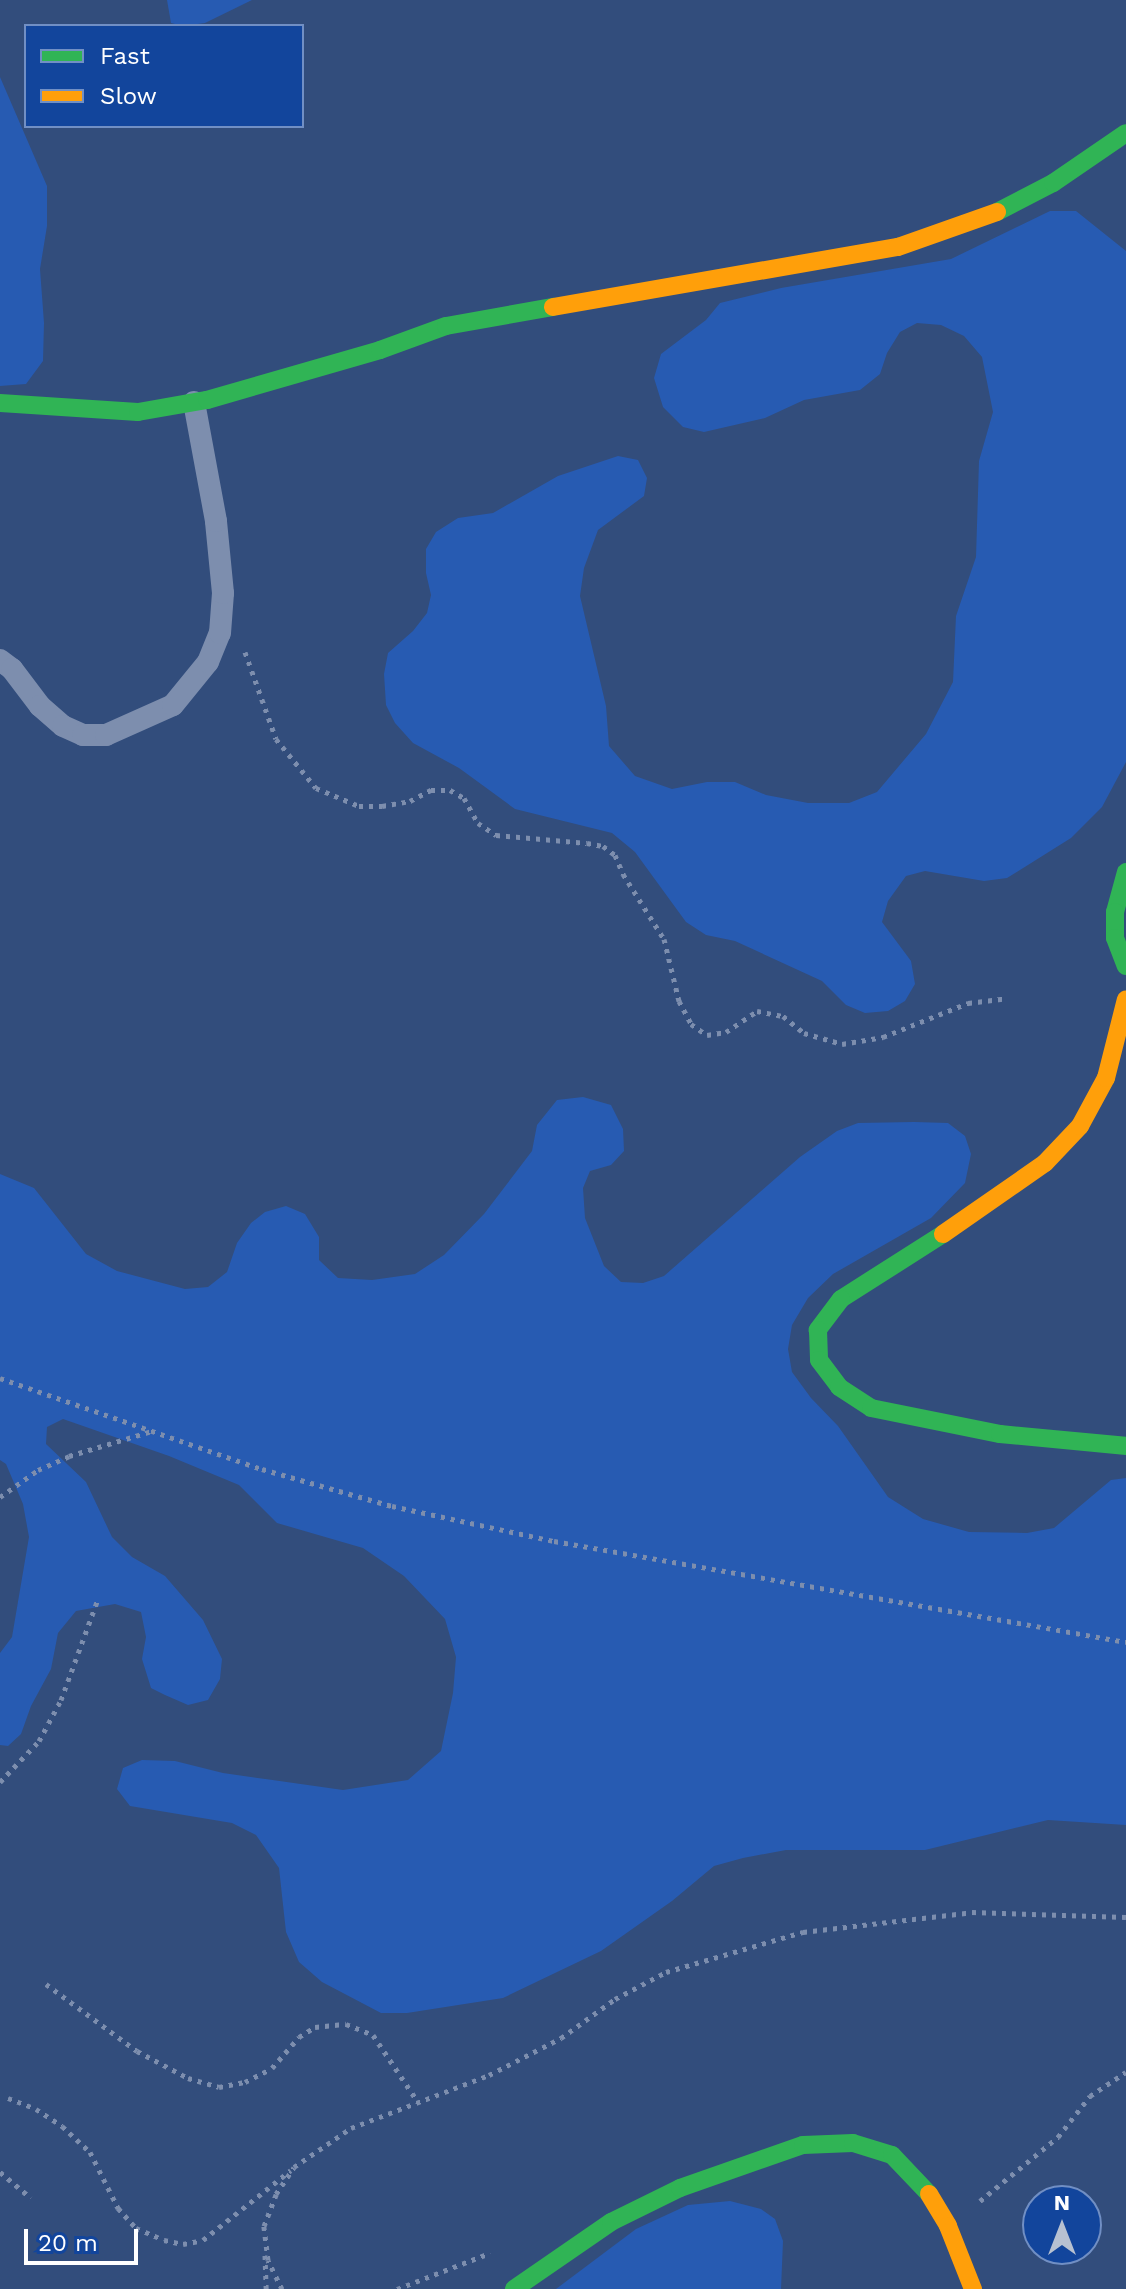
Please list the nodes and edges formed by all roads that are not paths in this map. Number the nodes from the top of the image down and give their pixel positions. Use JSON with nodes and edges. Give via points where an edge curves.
{"nodes":[{"id":1,"x":1126,"y":133,"type":"edge"},
{"id":2,"x":194,"y":402,"type":"junction"},
{"id":3,"x":0,"y":403,"type":"edge"},
{"id":4,"x":0,"y":660,"type":"edge"},
{"id":5,"x":1126,"y":872,"type":"edge"},
{"id":6,"x":1126,"y":966,"type":"edge"},
{"id":7,"x":1126,"y":999,"type":"edge"},
{"id":8,"x":1126,"y":1446,"type":"edge"},
{"id":9,"x":514,"y":2289,"type":"edge"},
{"id":10,"x":973,"y":2289,"type":"edge"}],
"edges":[{"from":1,"to":2,"type":"main road","via":[[1053,183],[984,219],[898,247],[446,326]]},
{"from":2,"to":3,"type":"main road","via":[[138,412]]},
{"from":2,"to":4,"type":"lane","via":[[223,593],[220,633],[208,662],[173,705],[106,735],[83,735],[40,706]]},
{"from":5,"to":6,"type":"main road","via":[[1115,912],[1119,955]]},
{"from":7,"to":8,"type":"main road","via":[[1106,1078],[1080,1126],[1045,1163],[992,1203],[841,1299],[818,1330],[819,1360],[839,1387],[871,1408],[1000,1434]]},
{"from":9,"to":10,"type":"main road","via":[[611,2222],[680,2188],[803,2145],[853,2143],[892,2155],[923,2184],[948,2226]]}]}
